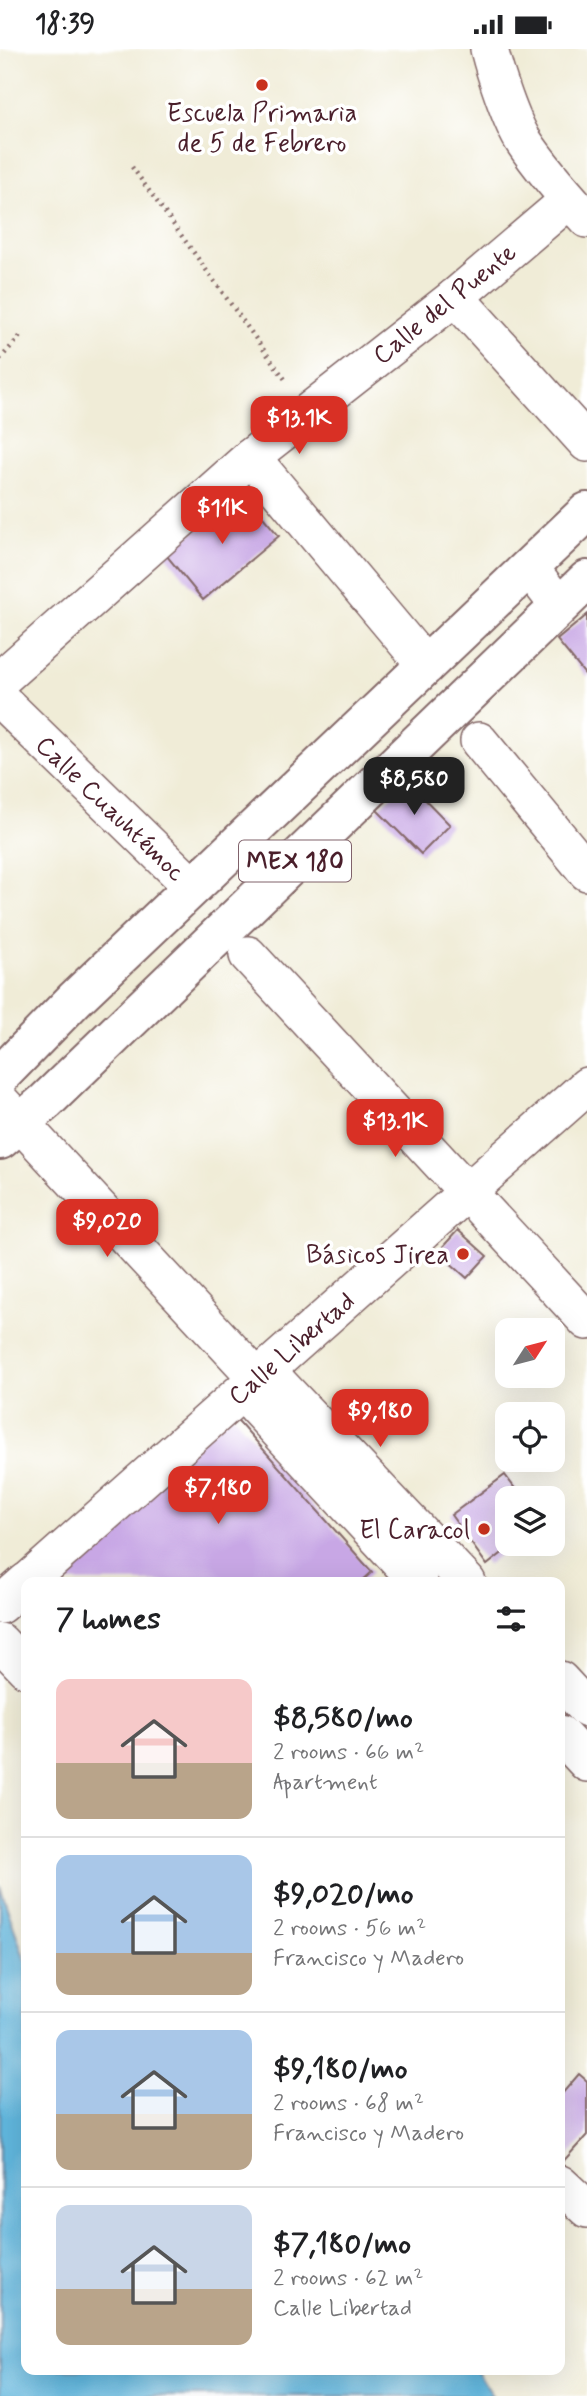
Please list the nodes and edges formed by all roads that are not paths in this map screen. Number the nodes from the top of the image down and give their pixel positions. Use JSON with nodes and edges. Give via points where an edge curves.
{"nodes":[{"id":1,"x":489,"y":49,"type":"edge"},
{"id":2,"x":578,"y":209,"type":"edge"},
{"id":3,"x":455,"y":297,"type":"junction"},
{"id":4,"x":587,"y":443,"type":"edge"},
{"id":5,"x":251,"y":457,"type":"junction"},
{"id":6,"x":587,"y":512,"type":"edge"},
{"id":7,"x":529,"y":567,"type":"junction"},
{"id":8,"x":587,"y":580,"type":"edge"},
{"id":9,"x":559,"y":606,"type":"junction"},
{"id":10,"x":426,"y":666,"type":"junction"},
{"id":11,"x":0,"y":680,"type":"edge"},
{"id":12,"x":0,"y":699,"type":"edge"},
{"id":13,"x":479,"y":741,"type":"dead end"},
{"id":14,"x":587,"y":872,"type":"edge"},
{"id":15,"x":193,"y":887,"type":"junction"},
{"id":16,"x":247,"y":955,"type":"dead end"},
{"id":17,"x":0,"y":1076,"type":"edge"},
{"id":18,"x":587,"y":1086,"type":"edge"},
{"id":19,"x":7,"y":1121,"type":"edge"},
{"id":20,"x":467,"y":1193,"type":"junction"},
{"id":21,"x":587,"y":1321,"type":"edge"},
{"id":22,"x":257,"y":1378,"type":"junction"},
{"id":23,"x":32,"y":1577,"type":"edge"},
{"id":24,"x":414,"y":1577,"type":"edge"},
{"id":25,"x":462,"y":1577,"type":"edge"},
{"id":26,"x":21,"y":1586,"type":"edge"},
{"id":27,"x":0,"y":1605,"type":"edge"},
{"id":28,"x":0,"y":1642,"type":"edge"},
{"id":29,"x":21,"y":1664,"type":"edge"},
{"id":30,"x":565,"y":1685,"type":"edge"},
{"id":31,"x":587,"y":1708,"type":"edge"},
{"id":32,"x":565,"y":1723,"type":"edge"},
{"id":33,"x":565,"y":1739,"type":"edge"},
{"id":34,"x":587,"y":1763,"type":"edge"},
{"id":35,"x":565,"y":2189,"type":"edge"},
{"id":36,"x":587,"y":2209,"type":"edge"}],
"edges":[{"from":1,"to":2,"type":"street","via":[[522,140]]},
{"from":2,"to":3,"type":"street","name":"Calle del Puente"},
{"from":3,"to":4,"type":"street"},
{"from":3,"to":5,"type":"street","name":"Calle del Puente"},
{"from":5,"to":10,"type":"street"},
{"from":5,"to":11,"type":"street","name":"Calle del Puente"},
{"from":6,"to":7,"type":"main road","number":"MEX 180"},
{"from":7,"to":9,"type":"street"},
{"from":7,"to":10,"type":"main road","number":"MEX 180"},
{"from":8,"to":9,"type":"main road","number":"MEX 180"},
{"from":9,"to":19,"type":"main road","number":"MEX 180","via":[[46,1101]]},
{"from":10,"to":15,"type":"main road","number":"MEX 180"},
{"from":12,"to":15,"type":"street","name":"Calle Cuauhtémoc"},
{"from":13,"to":14,"type":"street"},
{"from":15,"to":17,"type":"main road","number":"MEX 180"},
{"from":16,"to":20,"type":"street"},
{"from":18,"to":20,"type":"street","name":"Calle Libertad"},
{"from":19,"to":22,"type":"street"},
{"from":20,"to":21,"type":"street"},
{"from":20,"to":22,"type":"street","name":"Calle Libertad"},
{"from":22,"to":23,"type":"street","name":"Calle Libertad"},
{"from":22,"to":24,"type":"street","via":[[257,1408]]},
{"from":22,"to":25,"type":"street","via":[[279,1384]]},
{"from":26,"to":27,"type":"street","name":"Calle Libertad"},
{"from":28,"to":29,"type":"street"},
{"from":30,"to":31,"type":"street"},
{"from":31,"to":32,"type":"street"},
{"from":33,"to":34,"type":"street"},
{"from":35,"to":36,"type":"street"}]}
